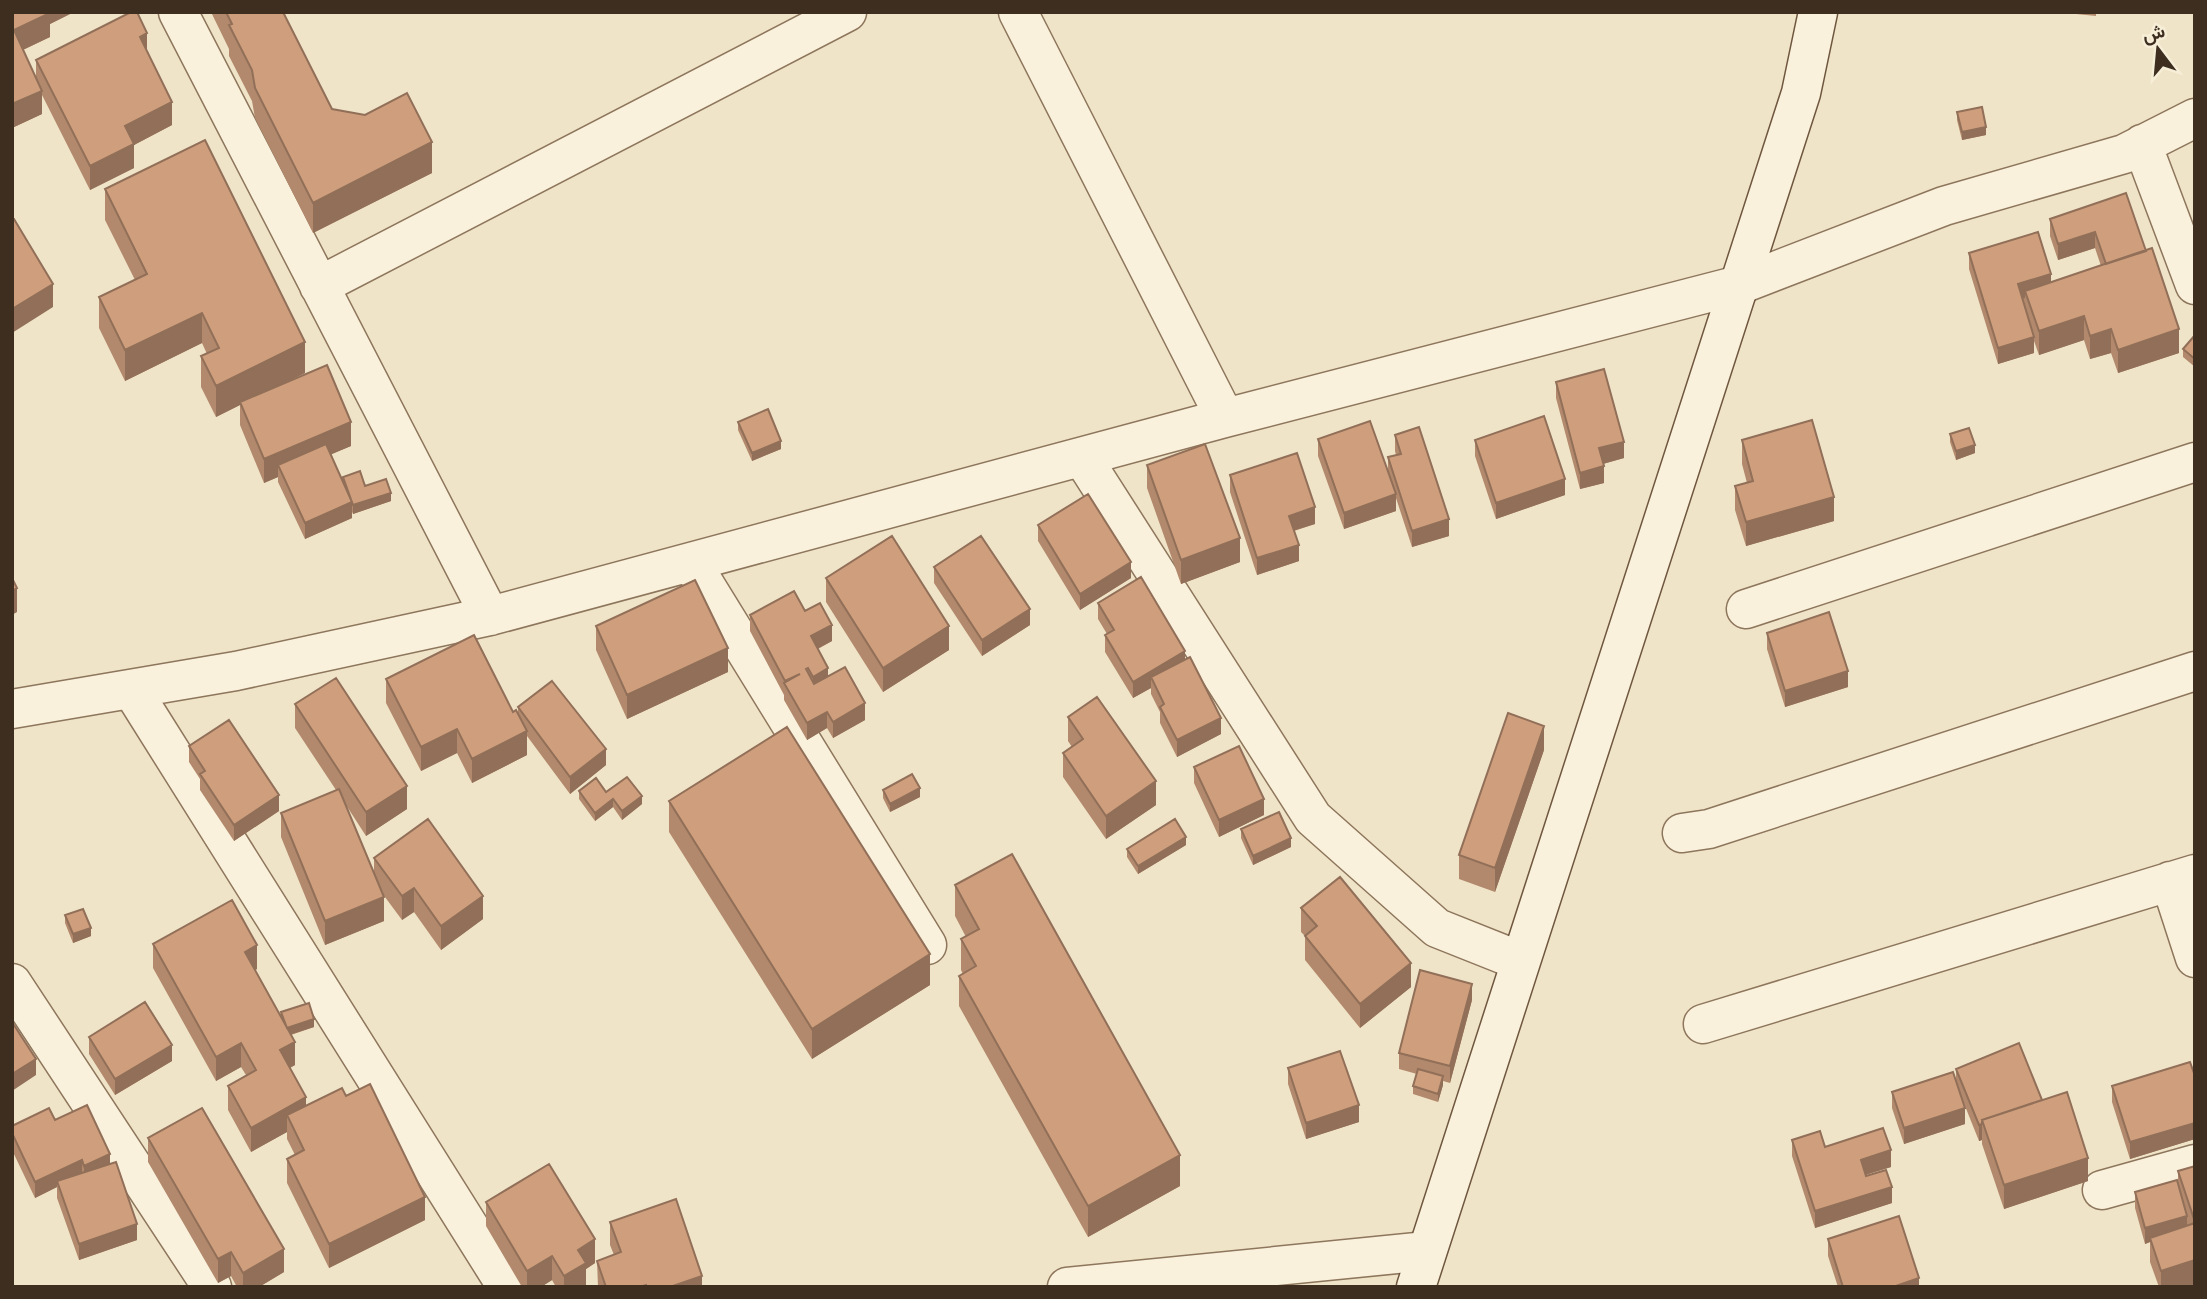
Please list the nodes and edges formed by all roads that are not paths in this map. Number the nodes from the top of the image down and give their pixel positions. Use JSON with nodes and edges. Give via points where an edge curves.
{"nodes":[{"id":1,"x":178,"y":12,"type":"edge"},
{"id":2,"x":847,"y":12,"type":"edge"},
{"id":3,"x":1018,"y":12,"type":"edge"},
{"id":4,"x":1818,"y":12,"type":"edge"},
{"id":5,"x":2195,"y":118,"type":"edge"},
{"id":6,"x":2142,"y":145,"type":"junction"},
{"id":7,"x":1739,"y":285,"type":"junction"},
{"id":8,"x":2195,"y":285,"type":"edge"},
{"id":9,"x":319,"y":286,"type":"junction"},
{"id":10,"x":1225,"y":418,"type":"junction"},
{"id":11,"x":1082,"y":457,"type":"junction"},
{"id":12,"x":2195,"y":463,"type":"edge"},
{"id":13,"x":691,"y":562,"type":"junction"},
{"id":14,"x":1746,"y":609,"type":"dead end"},
{"id":15,"x":490,"y":616,"type":"junction"},
{"id":16,"x":2195,"y":671,"type":"edge"},
{"id":17,"x":132,"y":690,"type":"junction"},
{"id":18,"x":12,"y":709,"type":"edge"},
{"id":19,"x":1682,"y":833,"type":"dead end"},
{"id":20,"x":2183,"y":878,"type":"edge"},
{"id":21,"x":927,"y":945,"type":"edge"},
{"id":22,"x":2195,"y":958,"type":"edge"},
{"id":23,"x":1520,"y":961,"type":"junction"},
{"id":24,"x":12,"y":983,"type":"edge"},
{"id":25,"x":1703,"y":1024,"type":"dead end"},
{"id":26,"x":2195,"y":1164,"type":"edge"},
{"id":27,"x":2102,"y":1190,"type":"dead end"},
{"id":28,"x":1427,"y":1251,"type":"junction"},
{"id":29,"x":212,"y":1287,"type":"edge"},
{"id":30,"x":507,"y":1287,"type":"edge"},
{"id":31,"x":1067,"y":1287,"type":"edge"},
{"id":32,"x":1416,"y":1287,"type":"edge"}],
"edges":[{"from":1,"to":9,"type":"street"},
{"from":2,"to":9,"type":"street"},
{"from":3,"to":10,"type":"street"},
{"from":4,"to":7,"type":"street","via":[[1801,93]]},
{"from":5,"to":6,"type":"street"},
{"from":6,"to":7,"type":"street","via":[[1944,206]]},
{"from":6,"to":8,"type":"street"},
{"from":7,"to":10,"type":"street"},
{"from":7,"to":23,"type":"street"},
{"from":9,"to":15,"type":"street"},
{"from":10,"to":11,"type":"street"},
{"from":11,"to":13,"type":"street"},
{"from":11,"to":23,"type":"street","via":[[1313,818],[1437,928]]},
{"from":12,"to":14,"type":"street"},
{"from":13,"to":15,"type":"street"},
{"from":13,"to":21,"type":"street"},
{"from":15,"to":17,"type":"street","via":[[300,659]]},
{"from":16,"to":19,"type":"street","via":[[1709,829]]},
{"from":17,"to":18,"type":"street"},
{"from":17,"to":30,"type":"street"},
{"from":20,"to":22,"type":"street"},
{"from":20,"to":25,"type":"street"},
{"from":23,"to":28,"type":"street"},
{"from":24,"to":29,"type":"street"},
{"from":26,"to":27,"type":"street"},
{"from":28,"to":31,"type":"street"},
{"from":28,"to":32,"type":"street"}]}
